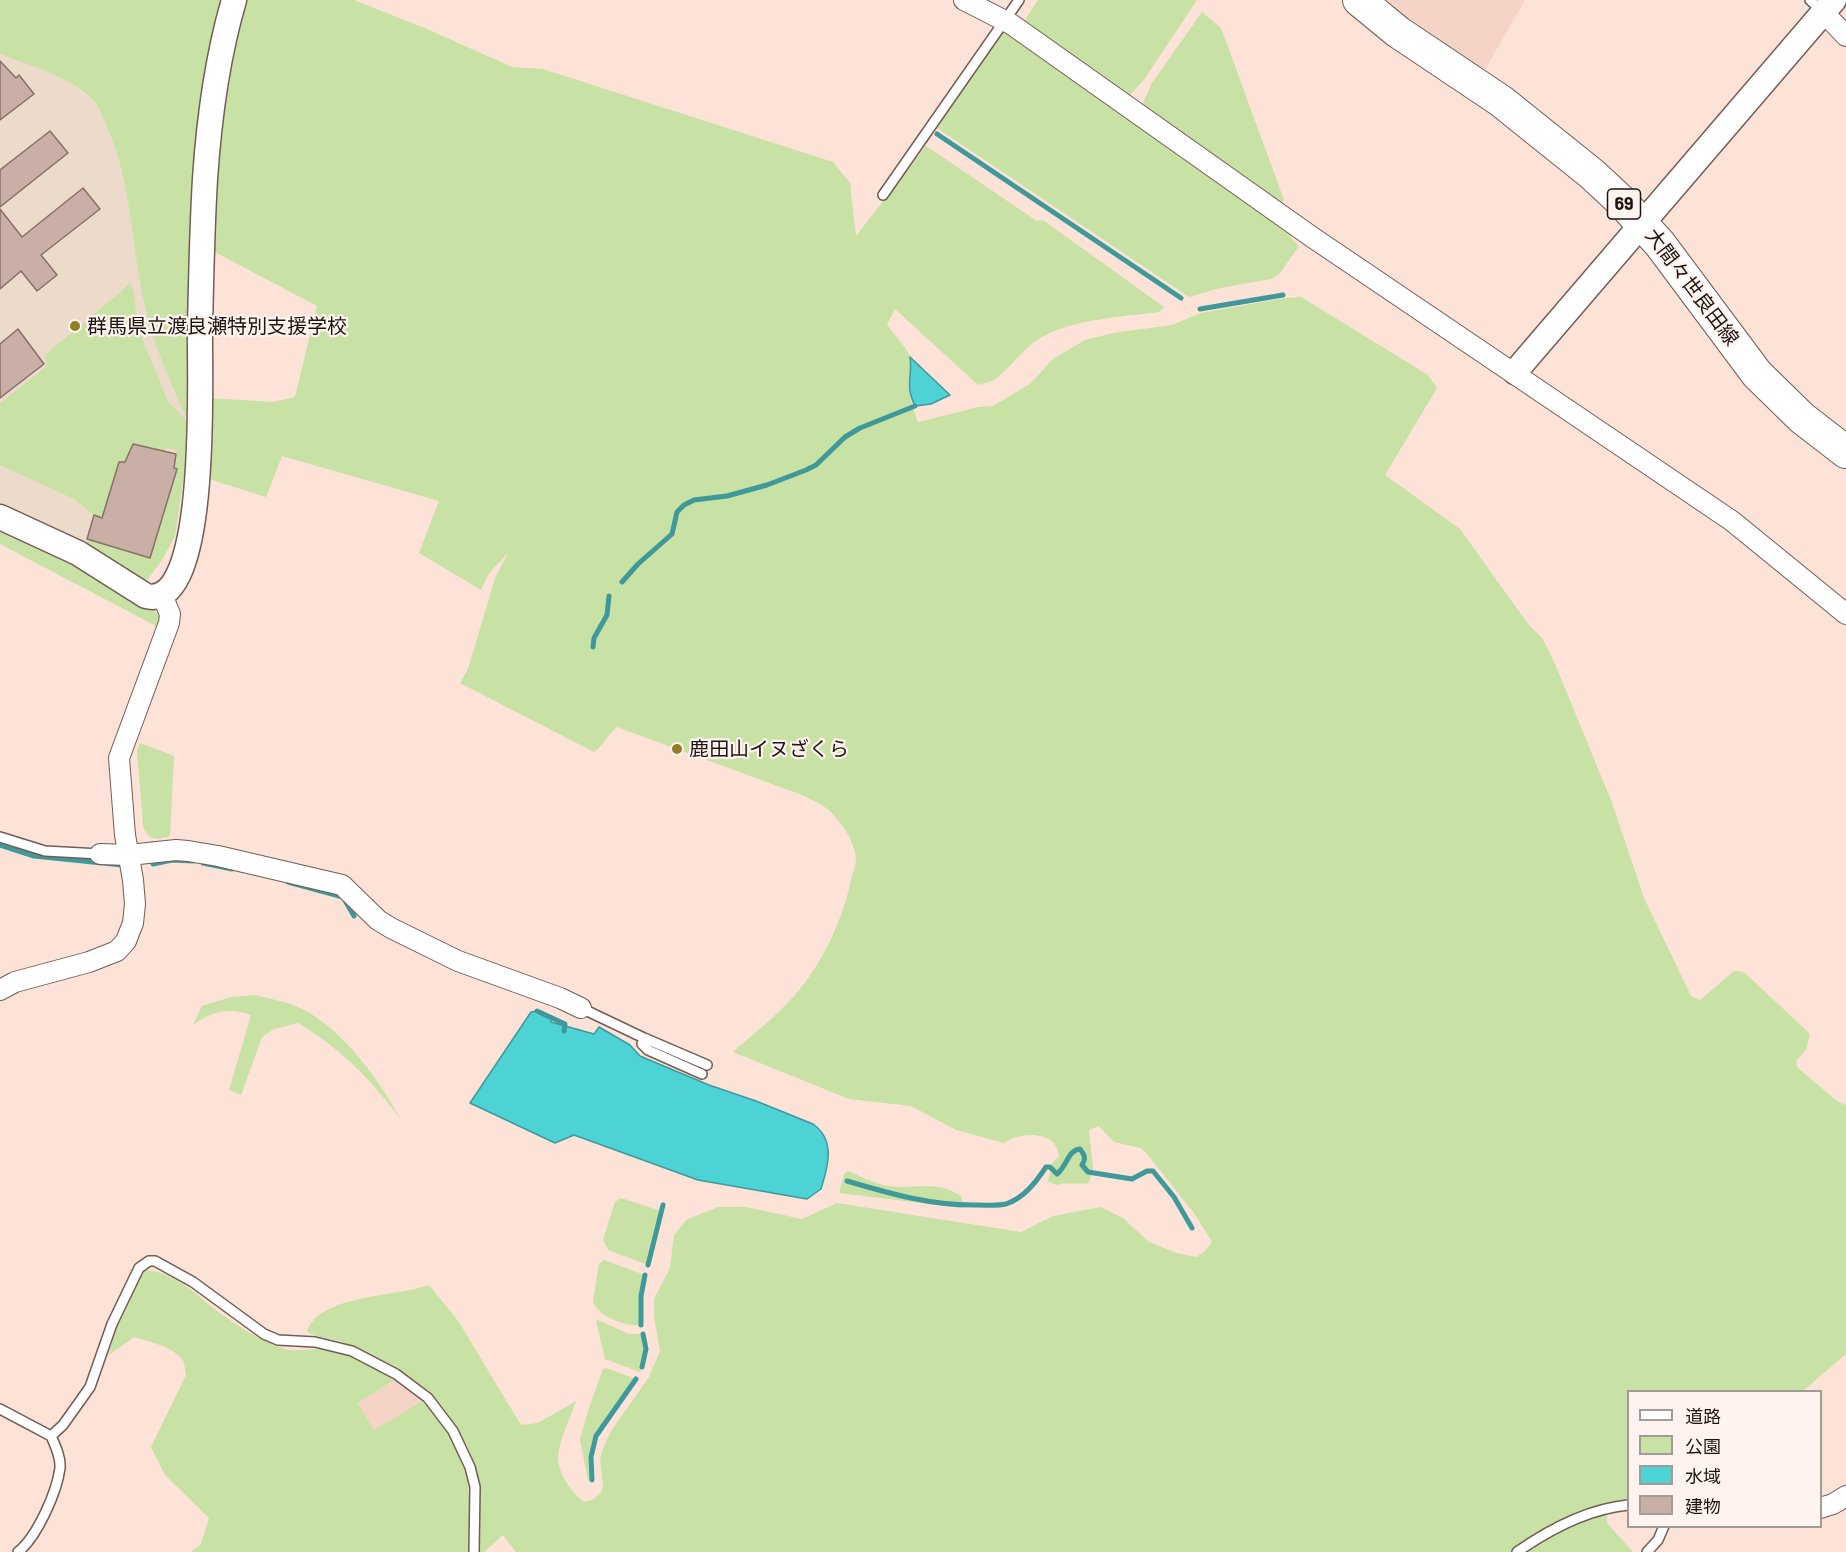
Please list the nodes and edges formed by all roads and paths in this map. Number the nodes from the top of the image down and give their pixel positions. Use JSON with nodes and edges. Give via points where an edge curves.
{"nodes":[{"id":1,"x":234,"y":0,"type":"edge"},
{"id":2,"x":964,"y":0,"type":"edge"},
{"id":3,"x":1019,"y":0,"type":"edge"},
{"id":4,"x":1359,"y":0,"type":"edge"},
{"id":5,"x":1822,"y":4,"type":"edge"},
{"id":6,"x":1004,"y":20,"type":"junction"},
{"id":7,"x":1846,"y":36,"type":"edge"},
{"id":8,"x":883,"y":195,"type":"dead end"},
{"id":9,"x":1642,"y":222,"type":"junction"},
{"id":10,"x":1515,"y":372,"type":"junction"},
{"id":11,"x":1846,"y":452,"type":"edge"},
{"id":12,"x":0,"y":517,"type":"edge"},
{"id":13,"x":162,"y":595,"type":"junction"},
{"id":14,"x":1846,"y":614,"type":"edge"},
{"id":15,"x":0,"y":837,"type":"edge"},
{"id":16,"x":99,"y":854,"type":"joint"},
{"id":17,"x":129,"y":855,"type":"junction"},
{"id":18,"x":0,"y":990,"type":"edge"},
{"id":19,"x":581,"y":1008,"type":"joint"},
{"id":20,"x":644,"y":1038,"type":"junction"},
{"id":21,"x":707,"y":1065,"type":"dead end"},
{"id":22,"x":702,"y":1074,"type":"dead end"},
{"id":23,"x":0,"y":1409,"type":"edge"},
{"id":24,"x":51,"y":1436,"type":"junction"},
{"id":25,"x":1846,"y":1496,"type":"edge"},
{"id":26,"x":1627,"y":1505,"type":"edge"},
{"id":27,"x":1822,"y":1508,"type":"edge"},
{"id":28,"x":1664,"y":1528,"type":"edge"},
{"id":29,"x":18,"y":1552,"type":"edge"},
{"id":30,"x":474,"y":1552,"type":"edge"},
{"id":31,"x":1517,"y":1552,"type":"edge"},
{"id":32,"x":1647,"y":1552,"type":"edge"}],
"edges":[{"from":1,"to":13,"type":"street","via":[[221,53],[208,139],[195,508],[182,564]]},
{"from":2,"to":6,"type":"street"},
{"from":3,"to":6,"type":"lane"},
{"from":4,"to":9,"type":"main road","name":"大間々世良田線","number":"69","via":[[1398,32],[1501,101],[1592,174]]},
{"from":5,"to":7,"type":"street"},
{"from":5,"to":9,"type":"street"},
{"from":6,"to":8,"type":"lane"},
{"from":6,"to":10,"type":"street","via":[[1312,237]]},
{"from":9,"to":10,"type":"street"},
{"from":9,"to":11,"type":"main road","name":"大間々世良田線","number":"69","via":[[1757,374],[1802,418]]},
{"from":10,"to":14,"type":"street","via":[[1731,521]]},
{"from":12,"to":13,"type":"street","via":[[78,553],[146,596]]},
{"from":13,"to":17,"type":"street","via":[[170,623],[119,758]]},
{"from":15,"to":16,"type":"lane","via":[[45,851]]},
{"from":16,"to":17,"type":"street"},
{"from":17,"to":18,"type":"street","via":[[133,923],[117,951]]},
{"from":17,"to":19,"type":"street","via":[[188,851],[342,885],[391,928],[458,961]]},
{"from":19,"to":20,"type":"lane"},
{"from":20,"to":21,"type":"lane"},
{"from":20,"to":22,"type":"lane","via":[[642,1044],[648,1050]]},
{"from":23,"to":24,"type":"lane"},
{"from":24,"to":29,"type":"lane","via":[[60,1466],[57,1479],[36,1532]]},
{"from":24,"to":30,"type":"lane","via":[[90,1387],[112,1324],[139,1268],[154,1261],[193,1282],[264,1334],[278,1340],[315,1342],[352,1351],[396,1374],[428,1398],[453,1431],[470,1467],[475,1487]]},
{"from":25,"to":27,"type":"street"},
{"from":26,"to":31,"type":"lane","via":[[1609,1507],[1566,1523]]},
{"from":28,"to":32,"type":"lane"}]}
